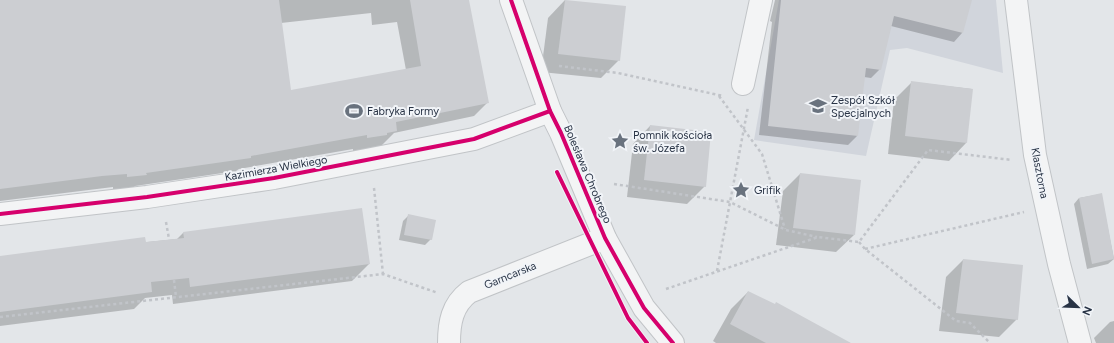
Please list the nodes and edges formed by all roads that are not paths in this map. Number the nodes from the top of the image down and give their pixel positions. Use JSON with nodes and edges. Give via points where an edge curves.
{"nodes":[{"id":1,"x":511,"y":0,"type":"edge"},
{"id":2,"x":761,"y":0,"type":"edge"},
{"id":3,"x":1016,"y":0,"type":"edge"},
{"id":4,"x":735,"y":90,"type":"road end"},
{"id":5,"x":550,"y":111,"type":"junction"},
{"id":6,"x":0,"y":214,"type":"edge"},
{"id":7,"x":605,"y":238,"type":"junction"},
{"id":8,"x":449,"y":343,"type":"edge"},
{"id":9,"x":673,"y":343,"type":"edge"},
{"id":10,"x":1080,"y":343,"type":"edge"}],
"edges":[{"from":1,"to":5,"type":"street","name":"Bolesława Chrobrego"},
{"from":2,"to":4,"type":"street"},
{"from":3,"to":10,"type":"street","name":"Klasztorna","via":[[1037,164]]},
{"from":5,"to":6,"type":"street","name":"Kazimierza Wielkiego","via":[[474,139],[289,176],[147,197]]},
{"from":5,"to":7,"type":"street","name":"Bolesława Chrobrego"},
{"from":7,"to":8,"type":"street","name":"Garncarska","via":[[469,292],[460,299],[452,313]]},
{"from":7,"to":9,"type":"street","name":"Bolesława Chrobrego","via":[[644,308]]}]}
